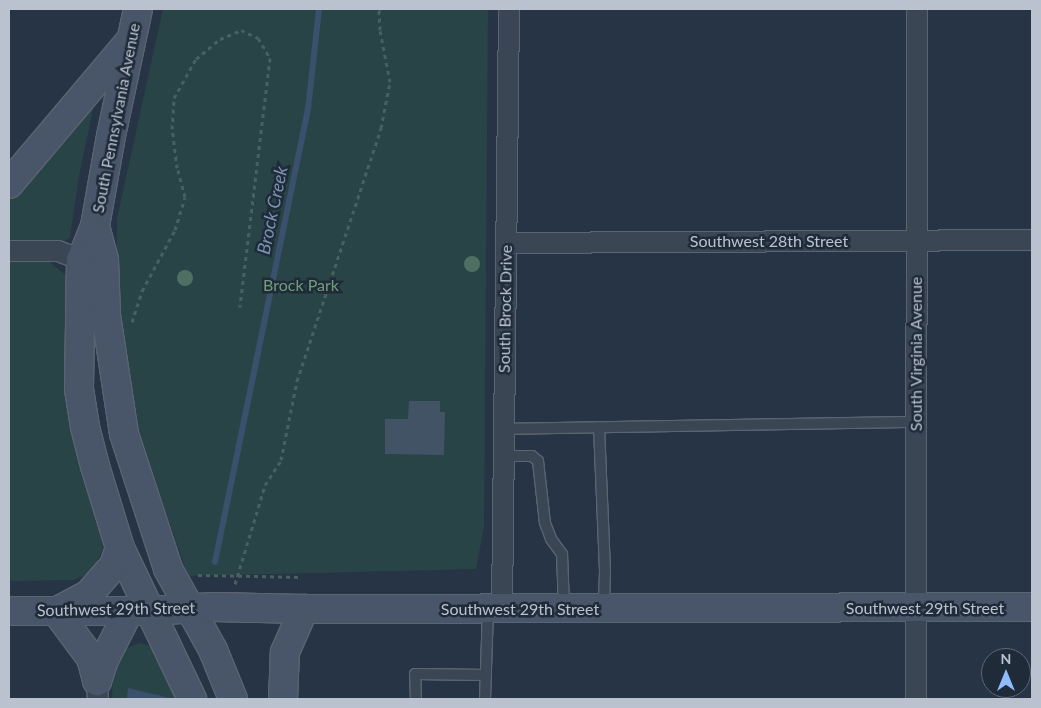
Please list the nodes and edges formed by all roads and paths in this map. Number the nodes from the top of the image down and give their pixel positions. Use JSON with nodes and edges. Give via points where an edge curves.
{"nodes":[{"id":1,"x":138,"y":9,"type":"edge"},
{"id":2,"x":380,"y":9,"type":"edge"},
{"id":3,"x":509,"y":9,"type":"edge"},
{"id":4,"x":917,"y":9,"type":"edge"},
{"id":5,"x":131,"y":40,"type":"junction"},
{"id":6,"x":9,"y":184,"type":"edge"},
{"id":7,"x":95,"y":226,"type":"junction"},
{"id":8,"x":916,"y":240,"type":"junction"},
{"id":9,"x":1032,"y":240,"type":"edge"},
{"id":10,"x":506,"y":243,"type":"junction"},
{"id":11,"x":9,"y":251,"type":"edge"},
{"id":12,"x":80,"y":260,"type":"junction"},
{"id":13,"x":240,"y":307,"type":"dead end"},
{"id":14,"x":131,"y":327,"type":"dead end"},
{"id":15,"x":916,"y":422,"type":"junction"},
{"id":16,"x":599,"y":427,"type":"junction"},
{"id":17,"x":503,"y":429,"type":"junction"},
{"id":18,"x":503,"y":456,"type":"junction"},
{"id":19,"x":120,"y":548,"type":"junction"},
{"id":20,"x":196,"y":575,"type":"dead end"},
{"id":21,"x":239,"y":575,"type":"junction"},
{"id":22,"x":300,"y":577,"type":"dead end"},
{"id":23,"x":232,"y":591,"type":"dead end"},
{"id":24,"x":1032,"y":607,"type":"edge"},
{"id":25,"x":604,"y":608,"type":"junction"},
{"id":26,"x":915,"y":608,"type":"junction"},
{"id":27,"x":190,"y":609,"type":"junction"},
{"id":28,"x":304,"y":609,"type":"junction"},
{"id":29,"x":495,"y":609,"type":"junction"},
{"id":30,"x":564,"y":609,"type":"junction"},
{"id":31,"x":9,"y":611,"type":"edge"},
{"id":32,"x":56,"y":611,"type":"junction"},
{"id":33,"x":139,"y":611,"type":"junction"},
{"id":34,"x":486,"y":675,"type":"junction"},
{"id":35,"x":98,"y":690,"type":"edge"},
{"id":36,"x":192,"y":699,"type":"edge"},
{"id":37,"x":234,"y":699,"type":"edge"},
{"id":38,"x":283,"y":699,"type":"edge"},
{"id":39,"x":416,"y":699,"type":"edge"},
{"id":40,"x":485,"y":699,"type":"edge"},
{"id":41,"x":916,"y":699,"type":"edge"}],
"edges":[{"from":1,"to":5,"type":"main road","name":"South Pennsylvania Avenue"},
{"from":2,"to":21,"type":"path","via":[[380,30],[390,82],[382,128],[297,381],[281,460],[266,485]]},
{"from":3,"to":10,"type":"street","name":"South Brock Drive"},
{"from":4,"to":8,"type":"street","name":"South Virginia Avenue"},
{"from":5,"to":6,"type":"main road"},
{"from":5,"to":7,"type":"main road","name":"South Pennsylvania Avenue"},
{"from":7,"to":12,"type":"main road","name":"South Pennsylvania Avenue"},
{"from":7,"to":27,"type":"main road","name":"South Pennsylvania Avenue","via":[[104,260],[106,315],[124,434],[168,569]]},
{"from":8,"to":9,"type":"street","name":"Southwest 28th Street"},
{"from":8,"to":10,"type":"street","name":"Southwest 28th Street"},
{"from":8,"to":15,"type":"street","name":"South Virginia Avenue"},
{"from":10,"to":17,"type":"street","name":"South Brock Drive"},
{"from":11,"to":12,"type":"street","via":[[58,252]]},
{"from":12,"to":19,"type":"main road","name":"South Pennsylvania Avenue","via":[[79,389],[94,466]]},
{"from":13,"to":14,"type":"path","via":[[270,58],[258,38],[241,30],[220,39],[196,59],[174,98],[172,129],[185,197],[175,230],[142,291]]},
{"from":15,"to":16,"type":"lane"},
{"from":15,"to":26,"type":"street","name":"South Virginia Avenue"},
{"from":16,"to":17,"type":"lane"},
{"from":16,"to":25,"type":"lane"},
{"from":17,"to":18,"type":"street","name":"South Brock Drive"},
{"from":18,"to":29,"type":"street","name":"South Brock Drive"},
{"from":18,"to":30,"type":"lane","via":[[532,456],[538,461],[545,523],[562,554]]},
{"from":19,"to":32,"type":"main road","via":[[114,565],[89,594]]},
{"from":19,"to":33,"type":"main road","name":"South Pennsylvania Avenue"},
{"from":20,"to":21,"type":"path"},
{"from":21,"to":22,"type":"path"},
{"from":21,"to":23,"type":"path"},
{"from":24,"to":26,"type":"main road","name":"Southwest 29th Street"},
{"from":25,"to":26,"type":"main road","name":"Southwest 29th Street"},
{"from":25,"to":30,"type":"main road","name":"Southwest 29th Street"},
{"from":26,"to":41,"type":"street","name":"South Virginia Avenue"},
{"from":27,"to":28,"type":"main road","name":"Southwest 29th Street"},
{"from":27,"to":33,"type":"main road","name":"Southwest 29th Street"},
{"from":27,"to":37,"type":"main road","name":"South Pennsylvania Avenue","via":[[213,650]]},
{"from":28,"to":29,"type":"main road","name":"Southwest 29th Street"},
{"from":28,"to":38,"type":"main road","via":[[285,652]]},
{"from":29,"to":30,"type":"main road","name":"Southwest 29th Street"},
{"from":29,"to":34,"type":"lane"},
{"from":31,"to":32,"type":"main road","name":"Southwest 29th Street"},
{"from":32,"to":33,"type":"main road","name":"Southwest 29th Street"},
{"from":32,"to":35,"type":"main road","via":[[91,658]]},
{"from":33,"to":35,"type":"main road","via":[[104,660]]},
{"from":33,"to":36,"type":"main road","name":"South Pennsylvania Avenue"},
{"from":34,"to":39,"type":"lane","via":[[415,674]]},
{"from":34,"to":40,"type":"lane"}]}
